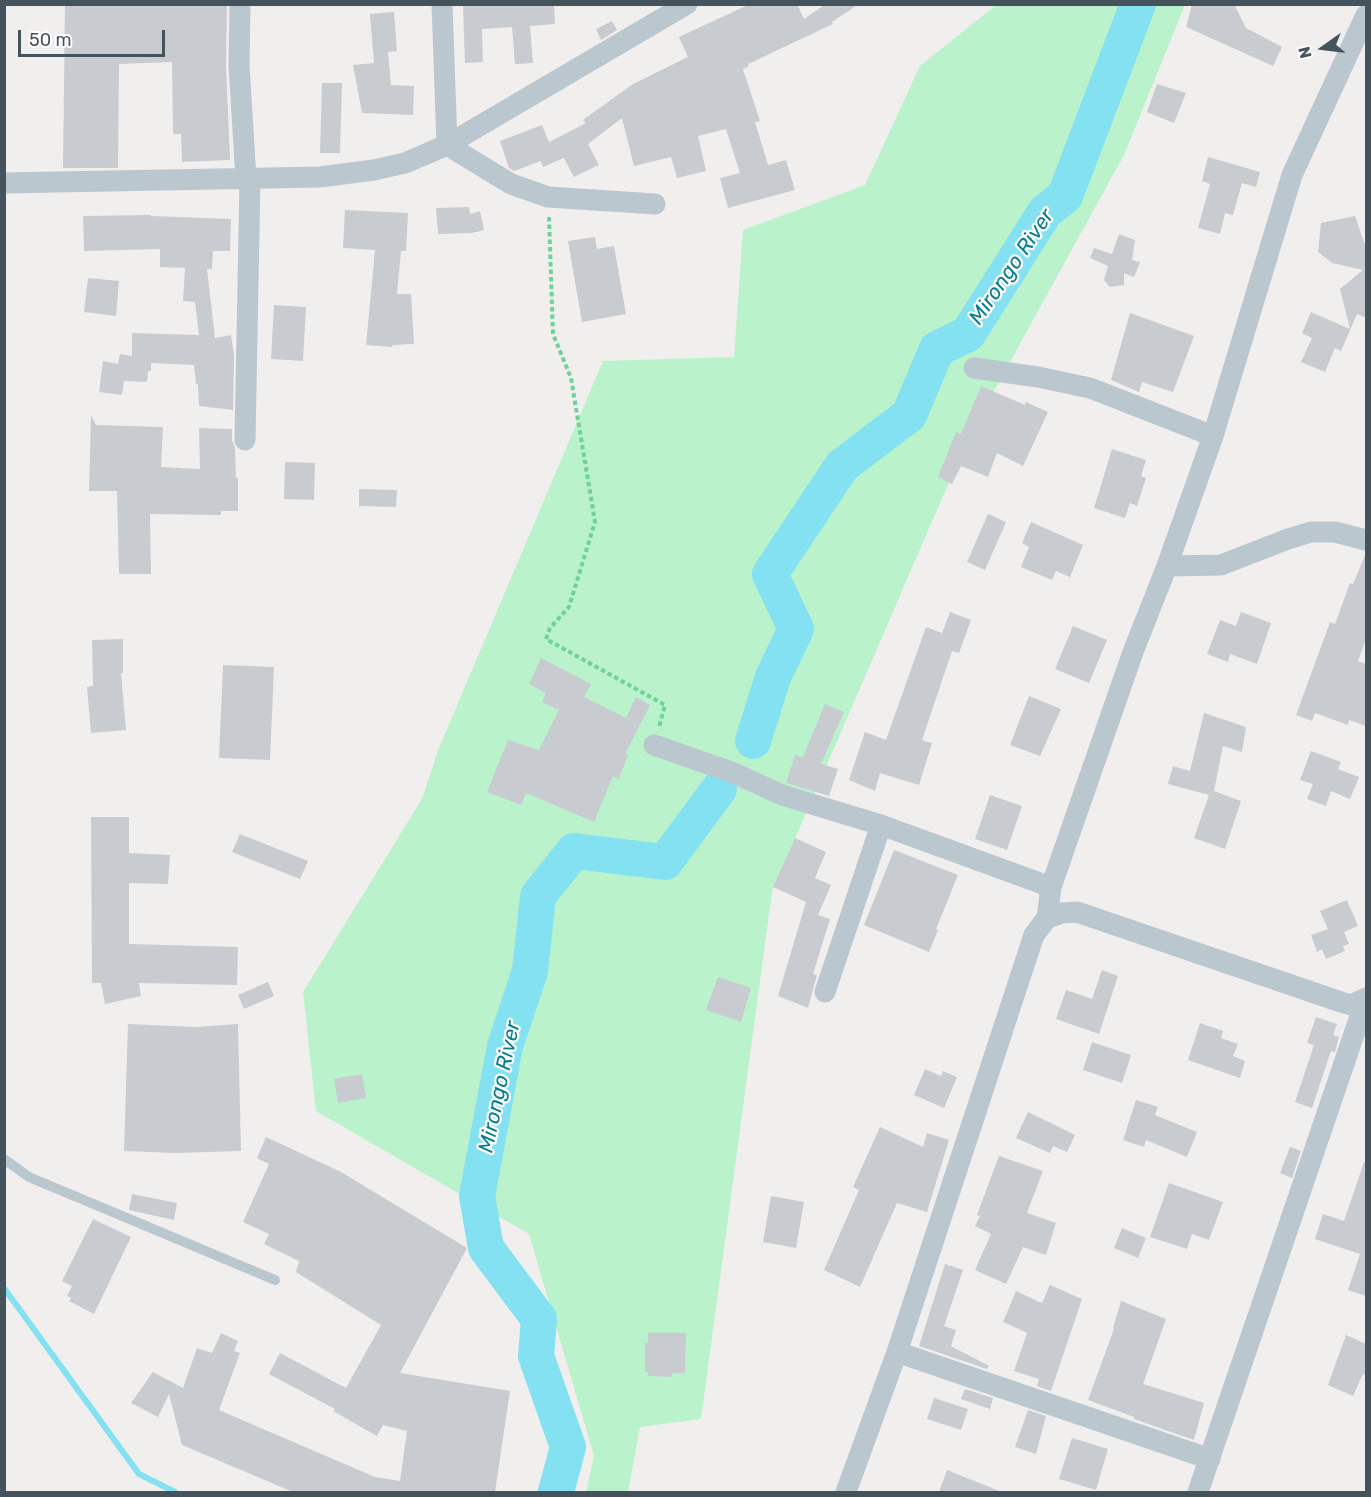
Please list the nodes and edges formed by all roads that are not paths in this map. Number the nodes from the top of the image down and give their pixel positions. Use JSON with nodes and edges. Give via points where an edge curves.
{"nodes":[{"id":1,"x":240,"y":4,"type":"edge"},
{"id":2,"x":442,"y":4,"type":"edge"},
{"id":3,"x":687,"y":4,"type":"edge"},
{"id":4,"x":1366,"y":15,"type":"edge"},
{"id":5,"x":447,"y":146,"type":"junction"},
{"id":6,"x":248,"y":179,"type":"junction"},
{"id":7,"x":4,"y":183,"type":"edge"},
{"id":8,"x":655,"y":204,"type":"dead end"},
{"id":9,"x":974,"y":368,"type":"dead end"},
{"id":10,"x":1213,"y":436,"type":"junction"},
{"id":11,"x":245,"y":440,"type":"dead end"},
{"id":12,"x":1366,"y":540,"type":"edge"},
{"id":13,"x":1167,"y":566,"type":"junction"},
{"id":14,"x":654,"y":745,"type":"road end"},
{"id":15,"x":880,"y":825,"type":"junction"},
{"id":16,"x":1051,"y":887,"type":"junction"},
{"id":17,"x":1047,"y":918,"type":"junction"},
{"id":18,"x":825,"y":992,"type":"dead end"},
{"id":19,"x":1365,"y":1003,"type":"edge"},
{"id":20,"x":4,"y":1160,"type":"edge"},
{"id":21,"x":275,"y":1280,"type":"dead end"},
{"id":22,"x":897,"y":1352,"type":"junction"},
{"id":23,"x":1210,"y":1459,"type":"junction"},
{"id":24,"x":846,"y":1492,"type":"edge"},
{"id":25,"x":1198,"y":1492,"type":"edge"}],
"edges":[{"from":1,"to":6,"type":"street","via":[[239,65]]},
{"from":2,"to":5,"type":"street"},
{"from":3,"to":5,"type":"street"},
{"from":4,"to":10,"type":"street","via":[[1292,176]]},
{"from":5,"to":6,"type":"street","via":[[405,163],[374,170],[320,177]]},
{"from":5,"to":8,"type":"street","via":[[511,184],[548,197]]},
{"from":6,"to":7,"type":"street"},
{"from":6,"to":11,"type":"street"},
{"from":9,"to":10,"type":"street","via":[[1090,388]]},
{"from":10,"to":13,"type":"street"},
{"from":12,"to":13,"type":"street","via":[[1335,532],[1311,532],[1221,566]]},
{"from":13,"to":16,"type":"street"},
{"from":14,"to":15,"type":"street","via":[[734,772],[782,795]]},
{"from":15,"to":16,"type":"street"},
{"from":15,"to":18,"type":"street"},
{"from":16,"to":17,"type":"street"},
{"from":17,"to":19,"type":"street","via":[[1077,912],[1341,1002]]},
{"from":17,"to":22,"type":"street","via":[[1034,935]]},
{"from":19,"to":23,"type":"street"},
{"from":20,"to":21,"type":"lane","via":[[29,1177]]},
{"from":22,"to":23,"type":"street"},
{"from":22,"to":24,"type":"street"},
{"from":23,"to":25,"type":"street"}]}
